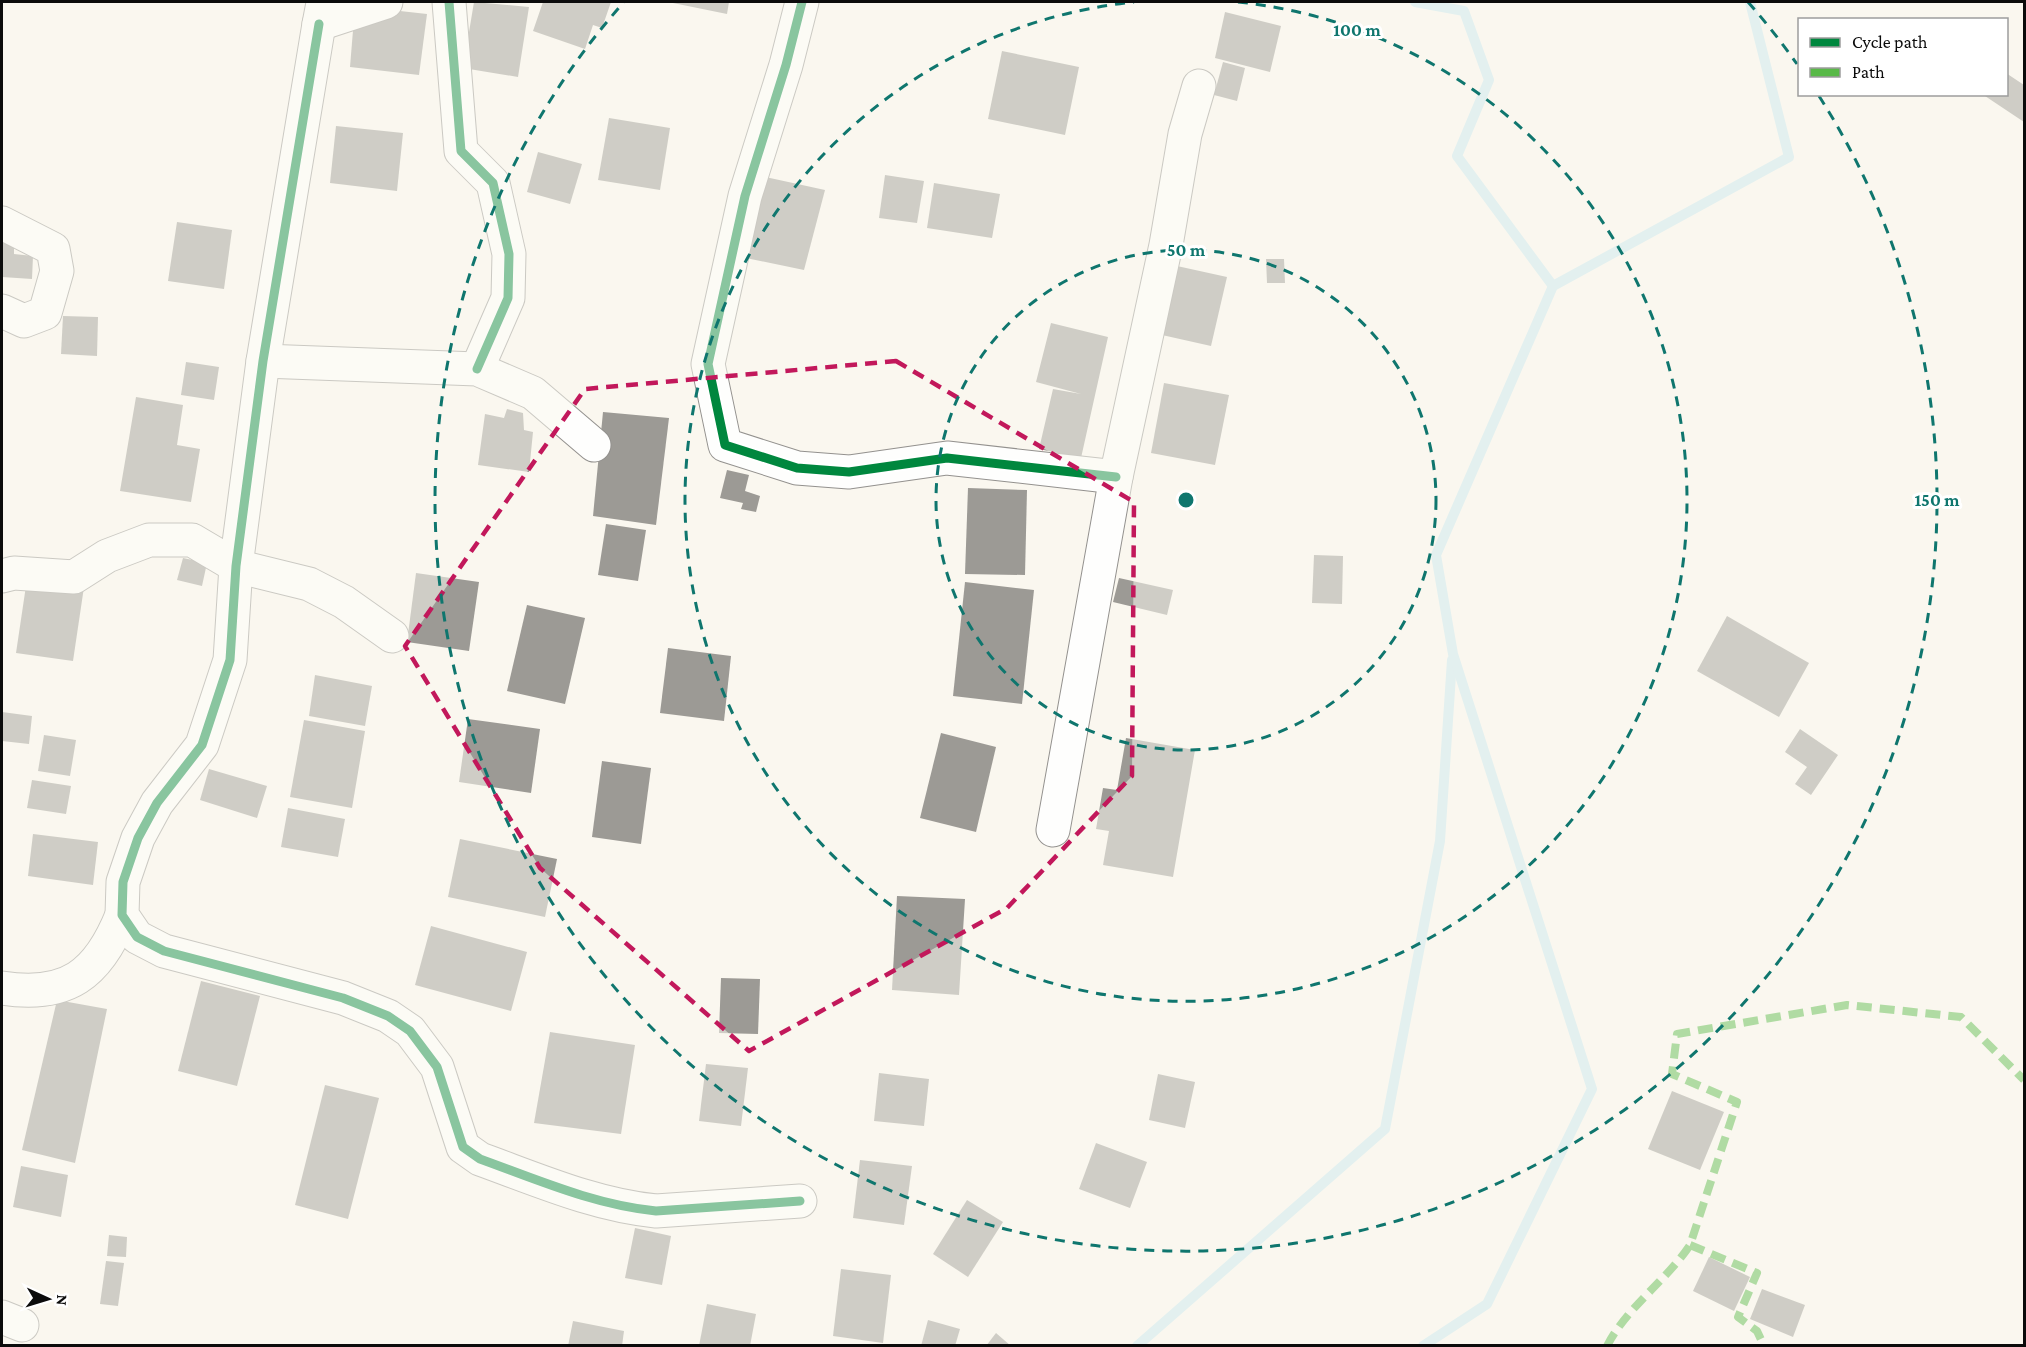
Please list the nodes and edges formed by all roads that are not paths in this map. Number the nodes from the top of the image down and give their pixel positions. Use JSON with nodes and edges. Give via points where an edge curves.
{"nodes":[{"id":1,"x":386,"y":2,"type":"edge"},
{"id":2,"x":448,"y":2,"type":"edge"},
{"id":3,"x":802,"y":2,"type":"edge"},
{"id":4,"x":321,"y":13,"type":"edge"},
{"id":5,"x":1199,"y":86,"type":"dead end"},
{"id":6,"x":2,"y":223,"type":"edge"},
{"id":7,"x":2,"y":311,"type":"edge"},
{"id":8,"x":263,"y":361,"type":"junction"},
{"id":9,"x":477,"y":369,"type":"junction"},
{"id":10,"x":594,"y":445,"type":"dead end"},
{"id":11,"x":1116,"y":477,"type":"junction"},
{"id":12,"x":236,"y":566,"type":"junction"},
{"id":13,"x":2,"y":576,"type":"edge"},
{"id":14,"x":392,"y":636,"type":"dead end"},
{"id":15,"x":1053,"y":830,"type":"dead end"},
{"id":16,"x":122,"y":915,"type":"junction"},
{"id":17,"x":2,"y":988,"type":"edge"},
{"id":18,"x":800,"y":1201,"type":"dead end"}],
"edges":[{"from":1,"to":4,"type":"street"},
{"from":2,"to":9,"type":"street","via":[[461,151],[493,183],[509,254],[508,298]]},
{"from":3,"to":11,"type":"street","via":[[745,196],[708,364],[725,445],[797,468],[849,472],[947,458]]},
{"from":4,"to":8,"type":"street"},
{"from":5,"to":11,"type":"street","via":[[1185,134],[1166,245]]},
{"from":6,"to":7,"type":"street","via":[[53,249],[57,271],[45,313],[24,321]]},
{"from":8,"to":9,"type":"street"},
{"from":8,"to":12,"type":"street"},
{"from":9,"to":10,"type":"street","via":[[533,393]]},
{"from":11,"to":15,"type":"street"},
{"from":12,"to":13,"type":"street","via":[[192,540],[149,540],[107,556],[74,577],[14,573]]},
{"from":12,"to":14,"type":"street","via":[[309,584],[344,602]]},
{"from":12,"to":16,"type":"street","via":[[230,660],[202,745],[157,803],[138,838],[123,882]]},
{"from":16,"to":17,"type":"street","via":[[95,965],[73,982],[59,988],[25,992]]},
{"from":16,"to":18,"type":"street","via":[[137,937],[164,951],[343,998],[388,1016],[410,1031],[437,1067],[463,1147],[480,1159],[604,1203],[634,1209],[656,1211]]}]}
